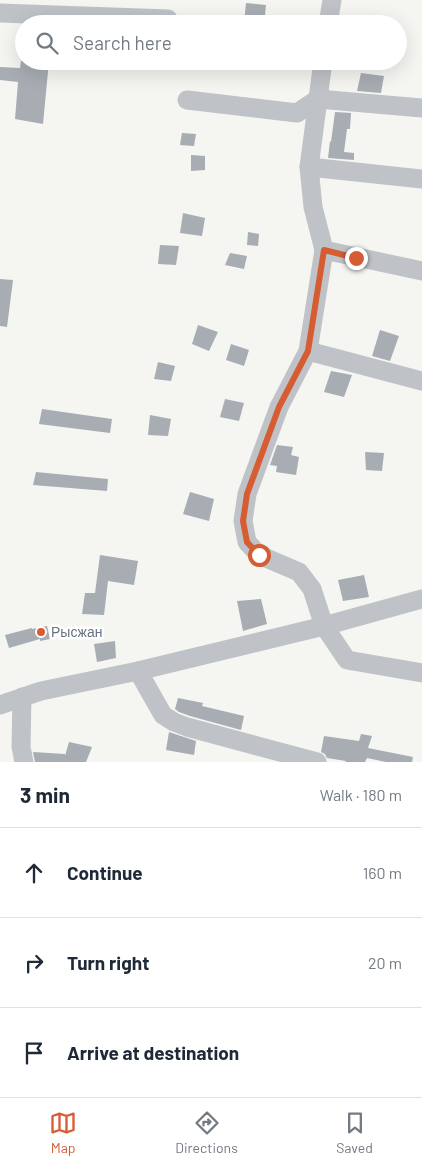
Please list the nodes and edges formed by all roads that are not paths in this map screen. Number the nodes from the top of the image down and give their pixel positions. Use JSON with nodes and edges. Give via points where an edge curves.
{"nodes":[{"id":1,"x":332,"y":0,"type":"edge"},
{"id":2,"x":0,"y":13,"type":"edge"},
{"id":3,"x":48,"y":15,"type":"edge"},
{"id":4,"x":330,"y":15,"type":"edge"},
{"id":5,"x":322,"y":70,"type":"edge"},
{"id":6,"x":318,"y":99,"type":"junction"},
{"id":7,"x":187,"y":100,"type":"dead end"},
{"id":8,"x":422,"y":108,"type":"edge"},
{"id":9,"x":309,"y":167,"type":"junction"},
{"id":10,"x":422,"y":179,"type":"edge"},
{"id":11,"x":324,"y":250,"type":"junction"},
{"id":12,"x":422,"y":271,"type":"edge"},
{"id":13,"x":308,"y":351,"type":"junction"},
{"id":14,"x":422,"y":381,"type":"edge"},
{"id":15,"x":422,"y":599,"type":"edge"},
{"id":16,"x":324,"y":626,"type":"junction"},
{"id":17,"x":138,"y":671,"type":"junction"},
{"id":18,"x":422,"y":673,"type":"edge"},
{"id":19,"x":22,"y":698,"type":"junction"},
{"id":20,"x":0,"y":705,"type":"edge"},
{"id":21,"x":24,"y":762,"type":"edge"},
{"id":22,"x":317,"y":762,"type":"edge"}],
"edges":[{"from":1,"to":4,"type":"street"},
{"from":2,"to":3,"type":"street"},
{"from":5,"to":6,"type":"street"},
{"from":6,"to":7,"type":"street","via":[[297,113]]},
{"from":6,"to":8,"type":"street"},
{"from":6,"to":9,"type":"street"},
{"from":9,"to":10,"type":"street"},
{"from":9,"to":11,"type":"street","via":[[313,207]]},
{"from":11,"to":12,"type":"street"},
{"from":11,"to":13,"type":"street"},
{"from":13,"to":14,"type":"street"},
{"from":13,"to":16,"type":"street","via":[[279,407],[247,494],[243,521],[247,542],[259,555],[299,572],[312,589]]},
{"from":15,"to":16,"type":"street"},
{"from":16,"to":17,"type":"street"},
{"from":16,"to":18,"type":"street","via":[[347,660]]},
{"from":17,"to":19,"type":"street","via":[[41,691]]},
{"from":17,"to":22,"type":"street","via":[[163,715],[174,722]]},
{"from":19,"to":20,"type":"street"},
{"from":19,"to":21,"type":"street","via":[[21,747]]}]}
